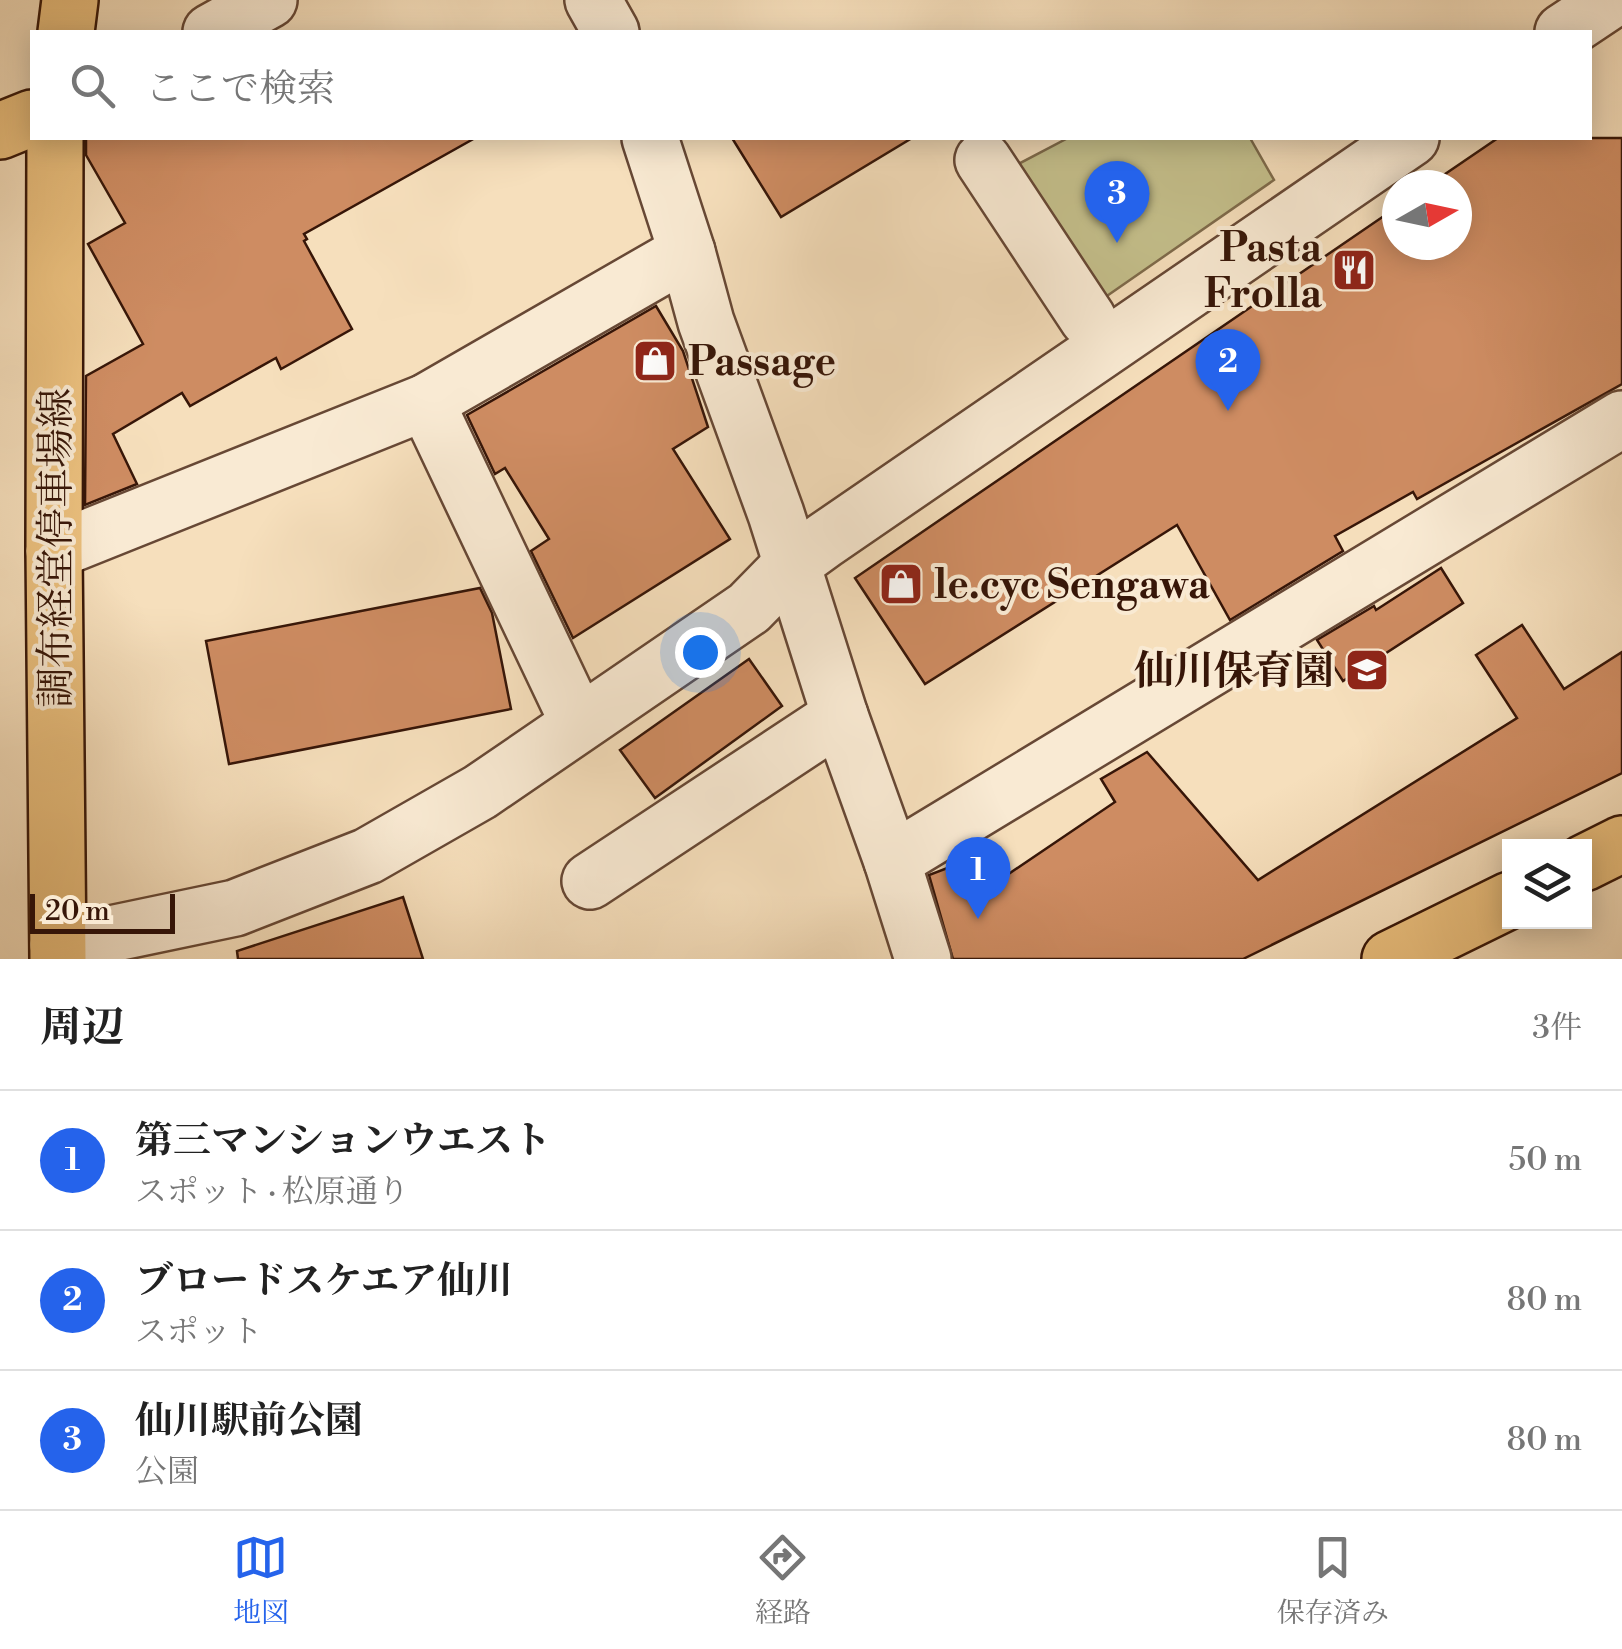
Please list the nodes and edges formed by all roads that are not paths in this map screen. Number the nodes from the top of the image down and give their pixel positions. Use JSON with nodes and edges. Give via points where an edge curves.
{"nodes":[{"id":1,"x":70,"y":0,"type":"edge"},
{"id":2,"x":269,"y":0,"type":"edge"},
{"id":3,"x":593,"y":0,"type":"edge"},
{"id":4,"x":1611,"y":0,"type":"edge"},
{"id":5,"x":66,"y":30,"type":"edge"},
{"id":6,"x":215,"y":30,"type":"edge"},
{"id":7,"x":610,"y":30,"type":"edge"},
{"id":8,"x":1566,"y":30,"type":"edge"},
{"id":9,"x":30,"y":119,"type":"edge"},
{"id":10,"x":0,"y":131,"type":"edge"},
{"id":11,"x":55,"y":140,"type":"edge"},
{"id":12,"x":651,"y":140,"type":"edge"},
{"id":13,"x":1408,"y":140,"type":"edge"},
{"id":14,"x":982,"y":160,"type":"dead end"},
{"id":15,"x":688,"y":252,"type":"junction"},
{"id":16,"x":1088,"y":319,"type":"dead end"},
{"id":17,"x":426,"y":402,"type":"junction"},
{"id":18,"x":1622,"y":419,"type":"edge"},
{"id":19,"x":54,"y":551,"type":"junction"},
{"id":20,"x":792,"y":564,"type":"junction"},
{"id":21,"x":840,"y":716,"type":"junction"},
{"id":22,"x":578,"y":722,"type":"junction"},
{"id":23,"x":1622,"y":844,"type":"edge"},
{"id":24,"x":1592,"y":859,"type":"edge"},
{"id":25,"x":892,"y":860,"type":"junction"},
{"id":26,"x":590,"y":881,"type":"dead end"},
{"id":27,"x":1502,"y":904,"type":"edge"},
{"id":28,"x":58,"y":952,"type":"edge"},
{"id":29,"x":923,"y":959,"type":"edge"},
{"id":30,"x":1390,"y":959,"type":"edge"}],
"edges":[{"from":1,"to":5,"type":"main road"},
{"from":2,"to":6,"type":"street"},
{"from":3,"to":7,"type":"street"},
{"from":4,"to":8,"type":"street"},
{"from":9,"to":10,"type":"main road"},
{"from":11,"to":19,"type":"main road","name":"調布経堂停車場線"},
{"from":12,"to":15,"type":"street"},
{"from":13,"to":20,"type":"street"},
{"from":14,"to":16,"type":"street"},
{"from":15,"to":17,"type":"street"},
{"from":15,"to":20,"type":"street","via":[[706,322]]},
{"from":17,"to":19,"type":"street"},
{"from":17,"to":22,"type":"street"},
{"from":18,"to":25,"type":"street"},
{"from":19,"to":28,"type":"main road","name":"調布経堂停車場線"},
{"from":20,"to":21,"type":"street"},
{"from":20,"to":22,"type":"street","via":[[750,608]]},
{"from":21,"to":25,"type":"street"},
{"from":21,"to":26,"type":"street"},
{"from":22,"to":28,"type":"street","via":[[480,792],[368,856],[235,908]]},
{"from":23,"to":24,"type":"main road"},
{"from":25,"to":29,"type":"street"},
{"from":27,"to":30,"type":"main road"}]}
